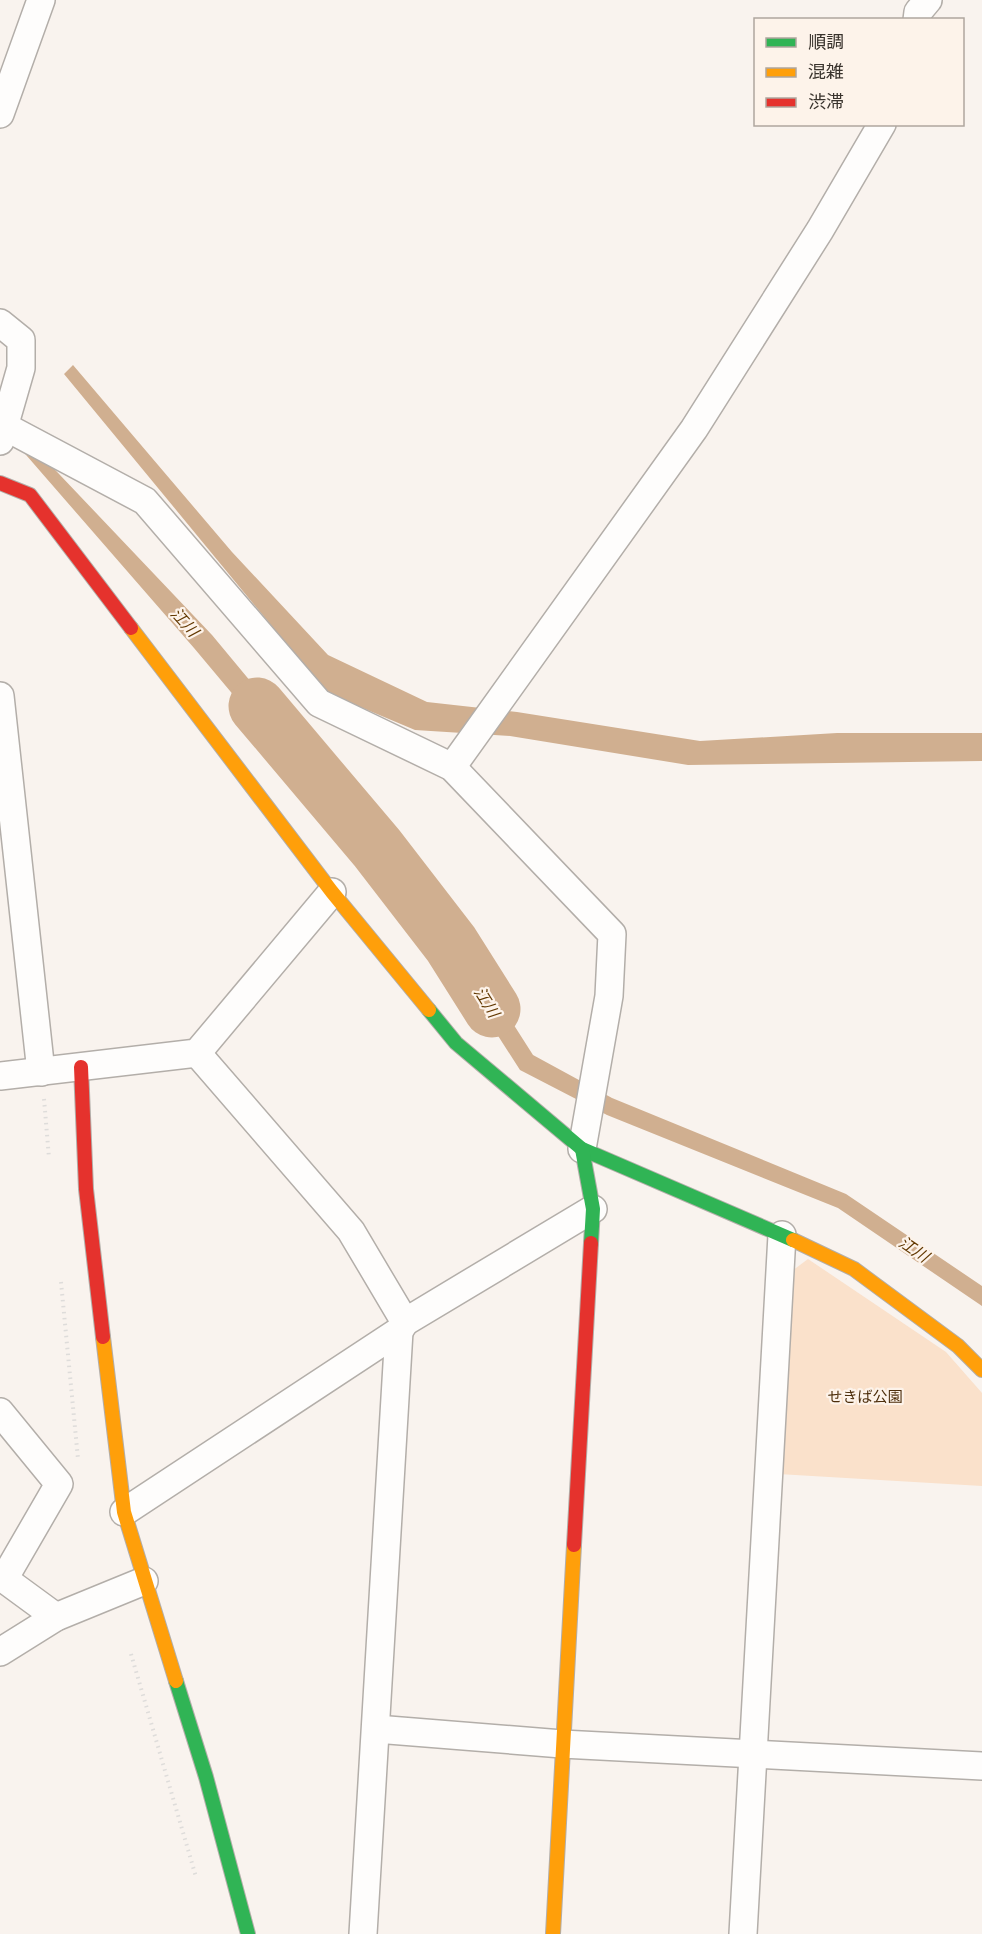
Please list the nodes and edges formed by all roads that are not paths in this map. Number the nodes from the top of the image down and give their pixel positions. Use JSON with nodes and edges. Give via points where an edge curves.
{"nodes":[{"id":1,"x":41,"y":0,"type":"edge"},
{"id":2,"x":928,"y":0,"type":"edge"},
{"id":3,"x":917,"y":18,"type":"edge"},
{"id":4,"x":0,"y":114,"type":"edge"},
{"id":5,"x":881,"y":126,"type":"edge"},
{"id":6,"x":0,"y":322,"type":"edge"},
{"id":7,"x":2,"y":430,"type":"edge"},
{"id":8,"x":0,"y":483,"type":"edge"},
{"id":9,"x":0,"y":696,"type":"edge"},
{"id":10,"x":452,"y":767,"type":"junction"},
{"id":11,"x":332,"y":892,"type":"junction"},
{"id":12,"x":196,"y":1053,"type":"junction"},
{"id":13,"x":81,"y":1068,"type":"junction"},
{"id":14,"x":41,"y":1072,"type":"junction"},
{"id":15,"x":0,"y":1076,"type":"edge"},
{"id":16,"x":582,"y":1149,"type":"junction"},
{"id":17,"x":593,"y":1209,"type":"junction"},
{"id":18,"x":782,"y":1235,"type":"junction"},
{"id":19,"x":402,"y":1327,"type":"junction"},
{"id":20,"x":982,"y":1370,"type":"edge"},
{"id":21,"x":0,"y":1412,"type":"edge"},
{"id":22,"x":124,"y":1512,"type":"junction"},
{"id":23,"x":2,"y":1577,"type":"edge"},
{"id":24,"x":144,"y":1581,"type":"junction"},
{"id":25,"x":56,"y":1617,"type":"junction"},
{"id":26,"x":0,"y":1652,"type":"edge"},
{"id":27,"x":376,"y":1730,"type":"junction"},
{"id":28,"x":562,"y":1744,"type":"junction"},
{"id":29,"x":752,"y":1754,"type":"junction"},
{"id":30,"x":982,"y":1766,"type":"edge"},
{"id":31,"x":248,"y":1934,"type":"edge"},
{"id":32,"x":363,"y":1934,"type":"edge"},
{"id":33,"x":553,"y":1934,"type":"edge"},
{"id":34,"x":743,"y":1934,"type":"edge"}],
"edges":[{"from":1,"to":4,"type":"street"},
{"from":2,"to":3,"type":"street"},
{"from":5,"to":10,"type":"street","via":[[694,429]]},
{"from":6,"to":7,"type":"street","via":[[21,340],[21,368]]},
{"from":7,"to":10,"type":"street","via":[[145,501],[319,703]]},
{"from":8,"to":11,"type":"street","via":[[30,495]]},
{"from":9,"to":14,"type":"street"},
{"from":10,"to":16,"type":"street","via":[[612,934],[609,996]]},
{"from":11,"to":12,"type":"street"},
{"from":11,"to":16,"type":"street","via":[[456,1043]]},
{"from":12,"to":13,"type":"street"},
{"from":12,"to":19,"type":"street","via":[[351,1231]]},
{"from":13,"to":14,"type":"street"},
{"from":13,"to":22,"type":"street","via":[[86,1189]]},
{"from":14,"to":15,"type":"street"},
{"from":16,"to":17,"type":"street"},
{"from":16,"to":18,"type":"street"},
{"from":17,"to":19,"type":"street"},
{"from":17,"to":28,"type":"street"},
{"from":18,"to":20,"type":"street","via":[[854,1269],[958,1346]]},
{"from":18,"to":29,"type":"street"},
{"from":19,"to":22,"type":"street"},
{"from":19,"to":27,"type":"street"},
{"from":21,"to":23,"type":"street","via":[[59,1484]]},
{"from":22,"to":24,"type":"street"},
{"from":23,"to":25,"type":"street"},
{"from":24,"to":25,"type":"street"},
{"from":24,"to":31,"type":"street","via":[[206,1777]]},
{"from":25,"to":26,"type":"street"},
{"from":27,"to":28,"type":"street"},
{"from":27,"to":32,"type":"street"},
{"from":28,"to":29,"type":"street"},
{"from":28,"to":33,"type":"street"},
{"from":29,"to":30,"type":"street"},
{"from":29,"to":34,"type":"street"}]}
